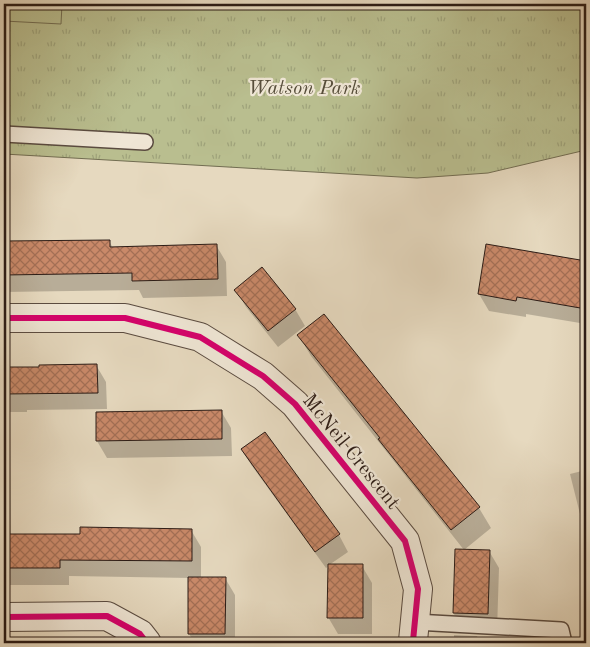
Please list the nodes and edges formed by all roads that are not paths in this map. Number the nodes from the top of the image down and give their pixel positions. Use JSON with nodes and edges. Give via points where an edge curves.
{"nodes":[{"id":1,"x":4,"y":134,"type":"edge"},
{"id":2,"x":145,"y":142,"type":"dead end"},
{"id":3,"x":4,"y":318,"type":"edge"},
{"id":4,"x":4,"y":617,"type":"edge"},
{"id":5,"x":414,"y":633,"type":"edge"},
{"id":6,"x":147,"y":643,"type":"edge"},
{"id":7,"x":564,"y":643,"type":"edge"}],
"edges":[{"from":1,"to":2,"type":"lane"},
{"from":3,"to":5,"type":"street","name":"McNeil Crescent","via":[[125,318],[200,337],[262,376],[295,404],[405,541],[418,589]]},
{"from":4,"to":6,"type":"street","via":[[107,616],[140,634]]},
{"from":5,"to":7,"type":"lane","via":[[561,630]]}]}
